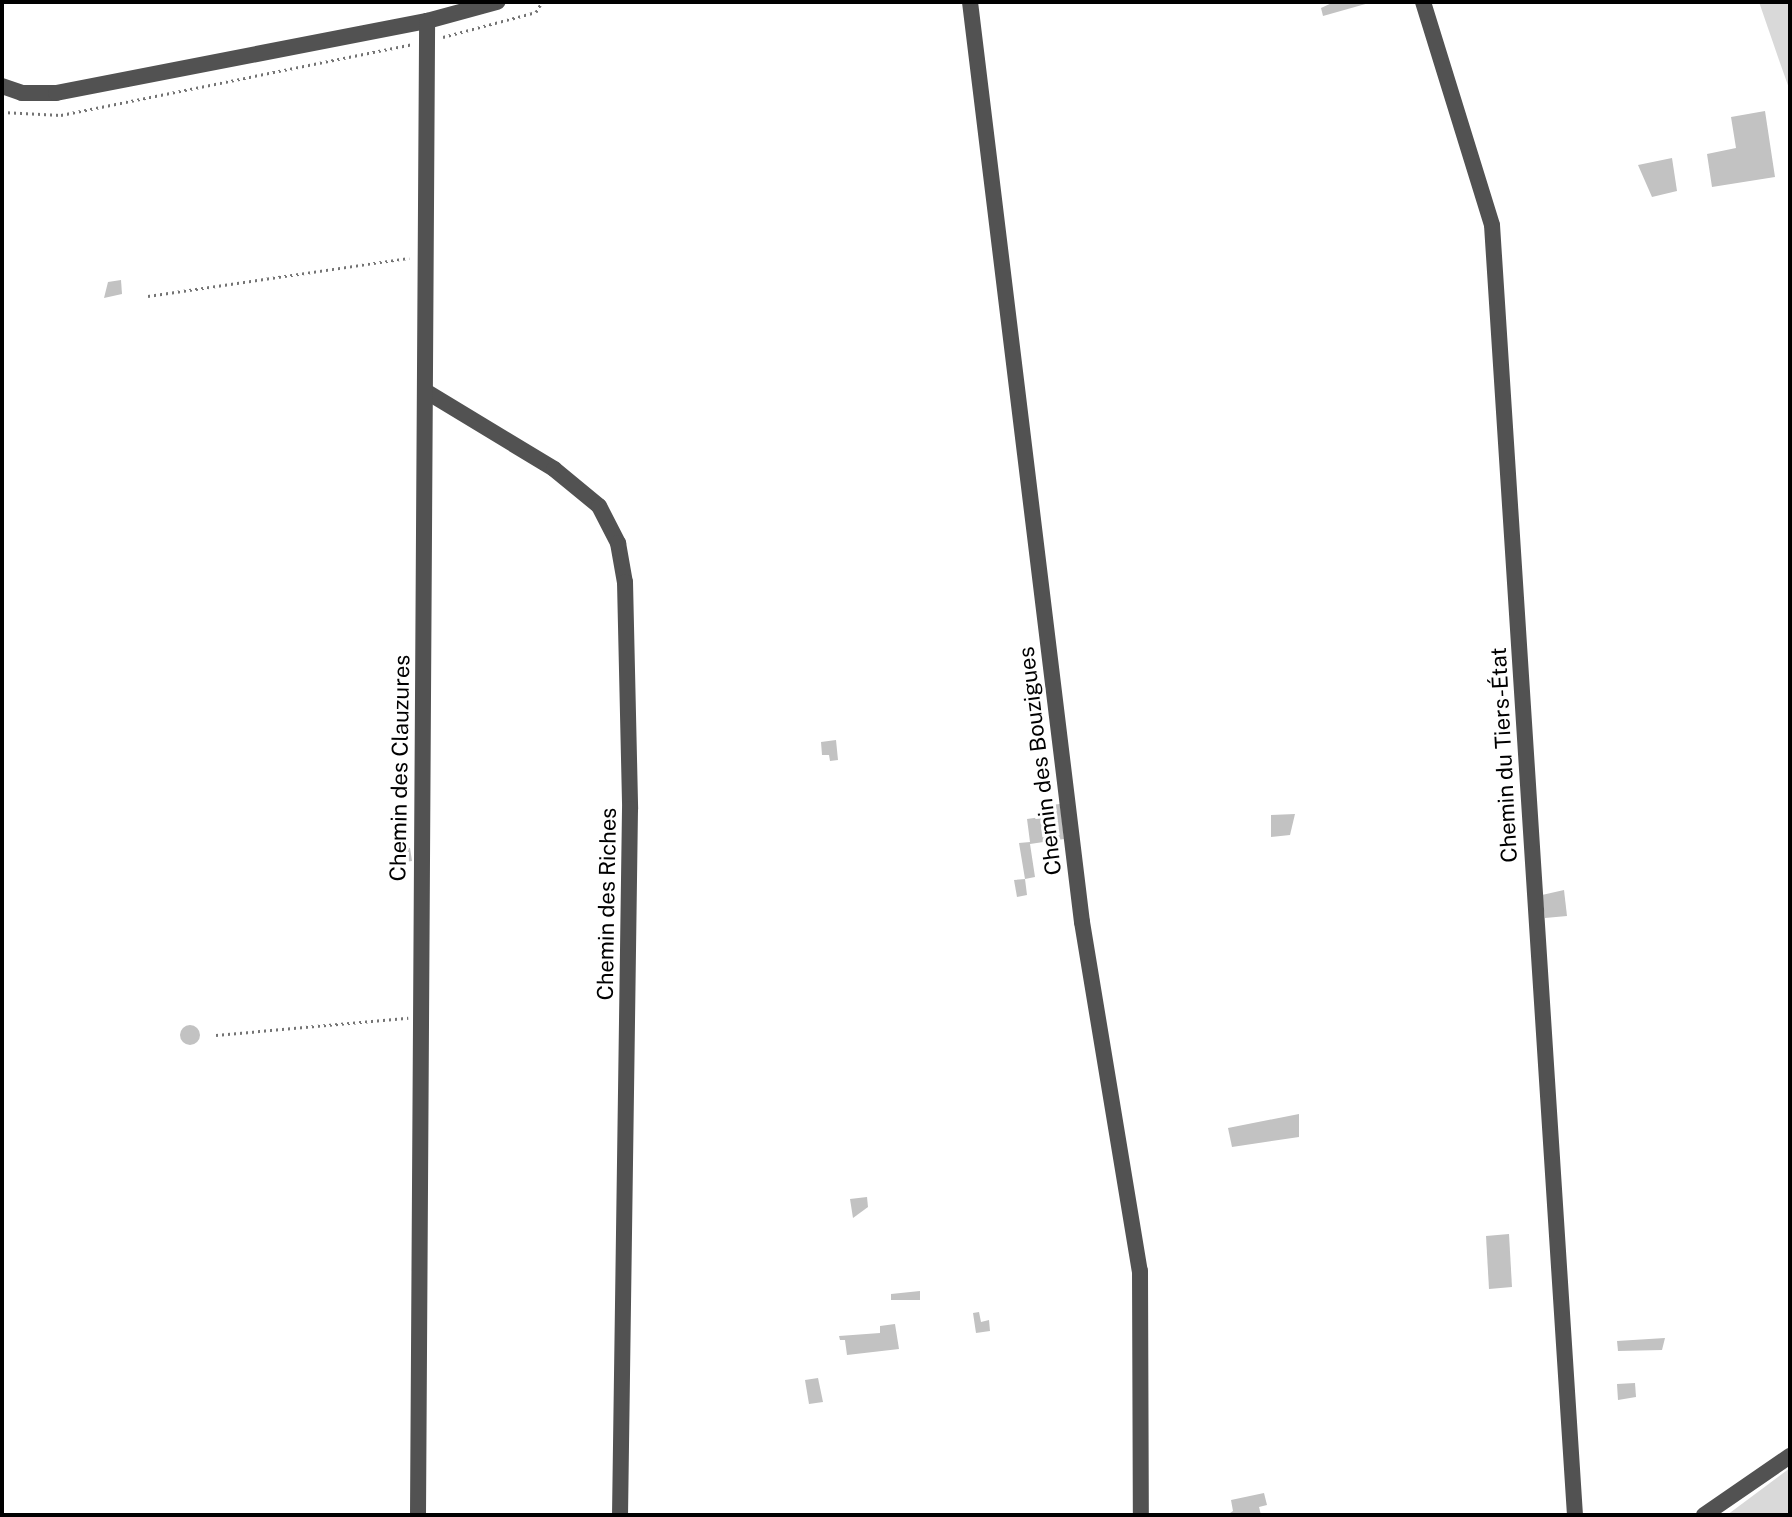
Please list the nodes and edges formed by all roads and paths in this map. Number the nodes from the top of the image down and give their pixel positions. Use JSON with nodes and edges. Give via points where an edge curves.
{"nodes":[{"id":1,"x":497,"y":2,"type":"edge"},
{"id":2,"x":542,"y":2,"type":"edge"},
{"id":3,"x":970,"y":2,"type":"edge"},
{"id":4,"x":1423,"y":2,"type":"edge"},
{"id":5,"x":427,"y":21,"type":"junction"},
{"id":6,"x":427,"y":41,"type":"junction"},
{"id":7,"x":2,"y":86,"type":"edge"},
{"id":8,"x":2,"y":112,"type":"edge"},
{"id":9,"x":427,"y":258,"type":"junction"},
{"id":10,"x":148,"y":296,"type":"dead end"},
{"id":11,"x":427,"y":392,"type":"junction"},
{"id":12,"x":419,"y":1017,"type":"junction"},
{"id":13,"x":216,"y":1035,"type":"dead end"},
{"id":14,"x":1790,"y":1456,"type":"edge"},
{"id":15,"x":418,"y":1515,"type":"edge"},
{"id":16,"x":620,"y":1515,"type":"edge"},
{"id":17,"x":1141,"y":1515,"type":"edge"},
{"id":18,"x":1575,"y":1515,"type":"edge"},
{"id":19,"x":1704,"y":1515,"type":"edge"}],
"edges":[{"from":1,"to":5,"type":"street"},
{"from":2,"to":6,"type":"path","via":[[536,12]]},
{"from":3,"to":17,"type":"street","name":"Chemin des Bouzigues","via":[[1082,922],[1140,1271]]},
{"from":4,"to":18,"type":"street","name":"Chemin du Tiers-État","via":[[1492,225]]},
{"from":5,"to":6,"type":"street","name":"Chemin des Clauzures"},
{"from":5,"to":7,"type":"street","via":[[56,93],[22,93]]},
{"from":6,"to":8,"type":"path","via":[[61,115]]},
{"from":6,"to":9,"type":"street","name":"Chemin des Clauzures"},
{"from":9,"to":10,"type":"path"},
{"from":9,"to":11,"type":"street","name":"Chemin des Clauzures"},
{"from":11,"to":12,"type":"street","name":"Chemin des Clauzures"},
{"from":11,"to":16,"type":"street","name":"Chemin des Riches","via":[[554,469],[599,506],[618,543],[625,582],[630,809]]},
{"from":12,"to":13,"type":"path"},
{"from":12,"to":15,"type":"street","name":"Chemin des Clauzures"},
{"from":14,"to":19,"type":"street"}]}
